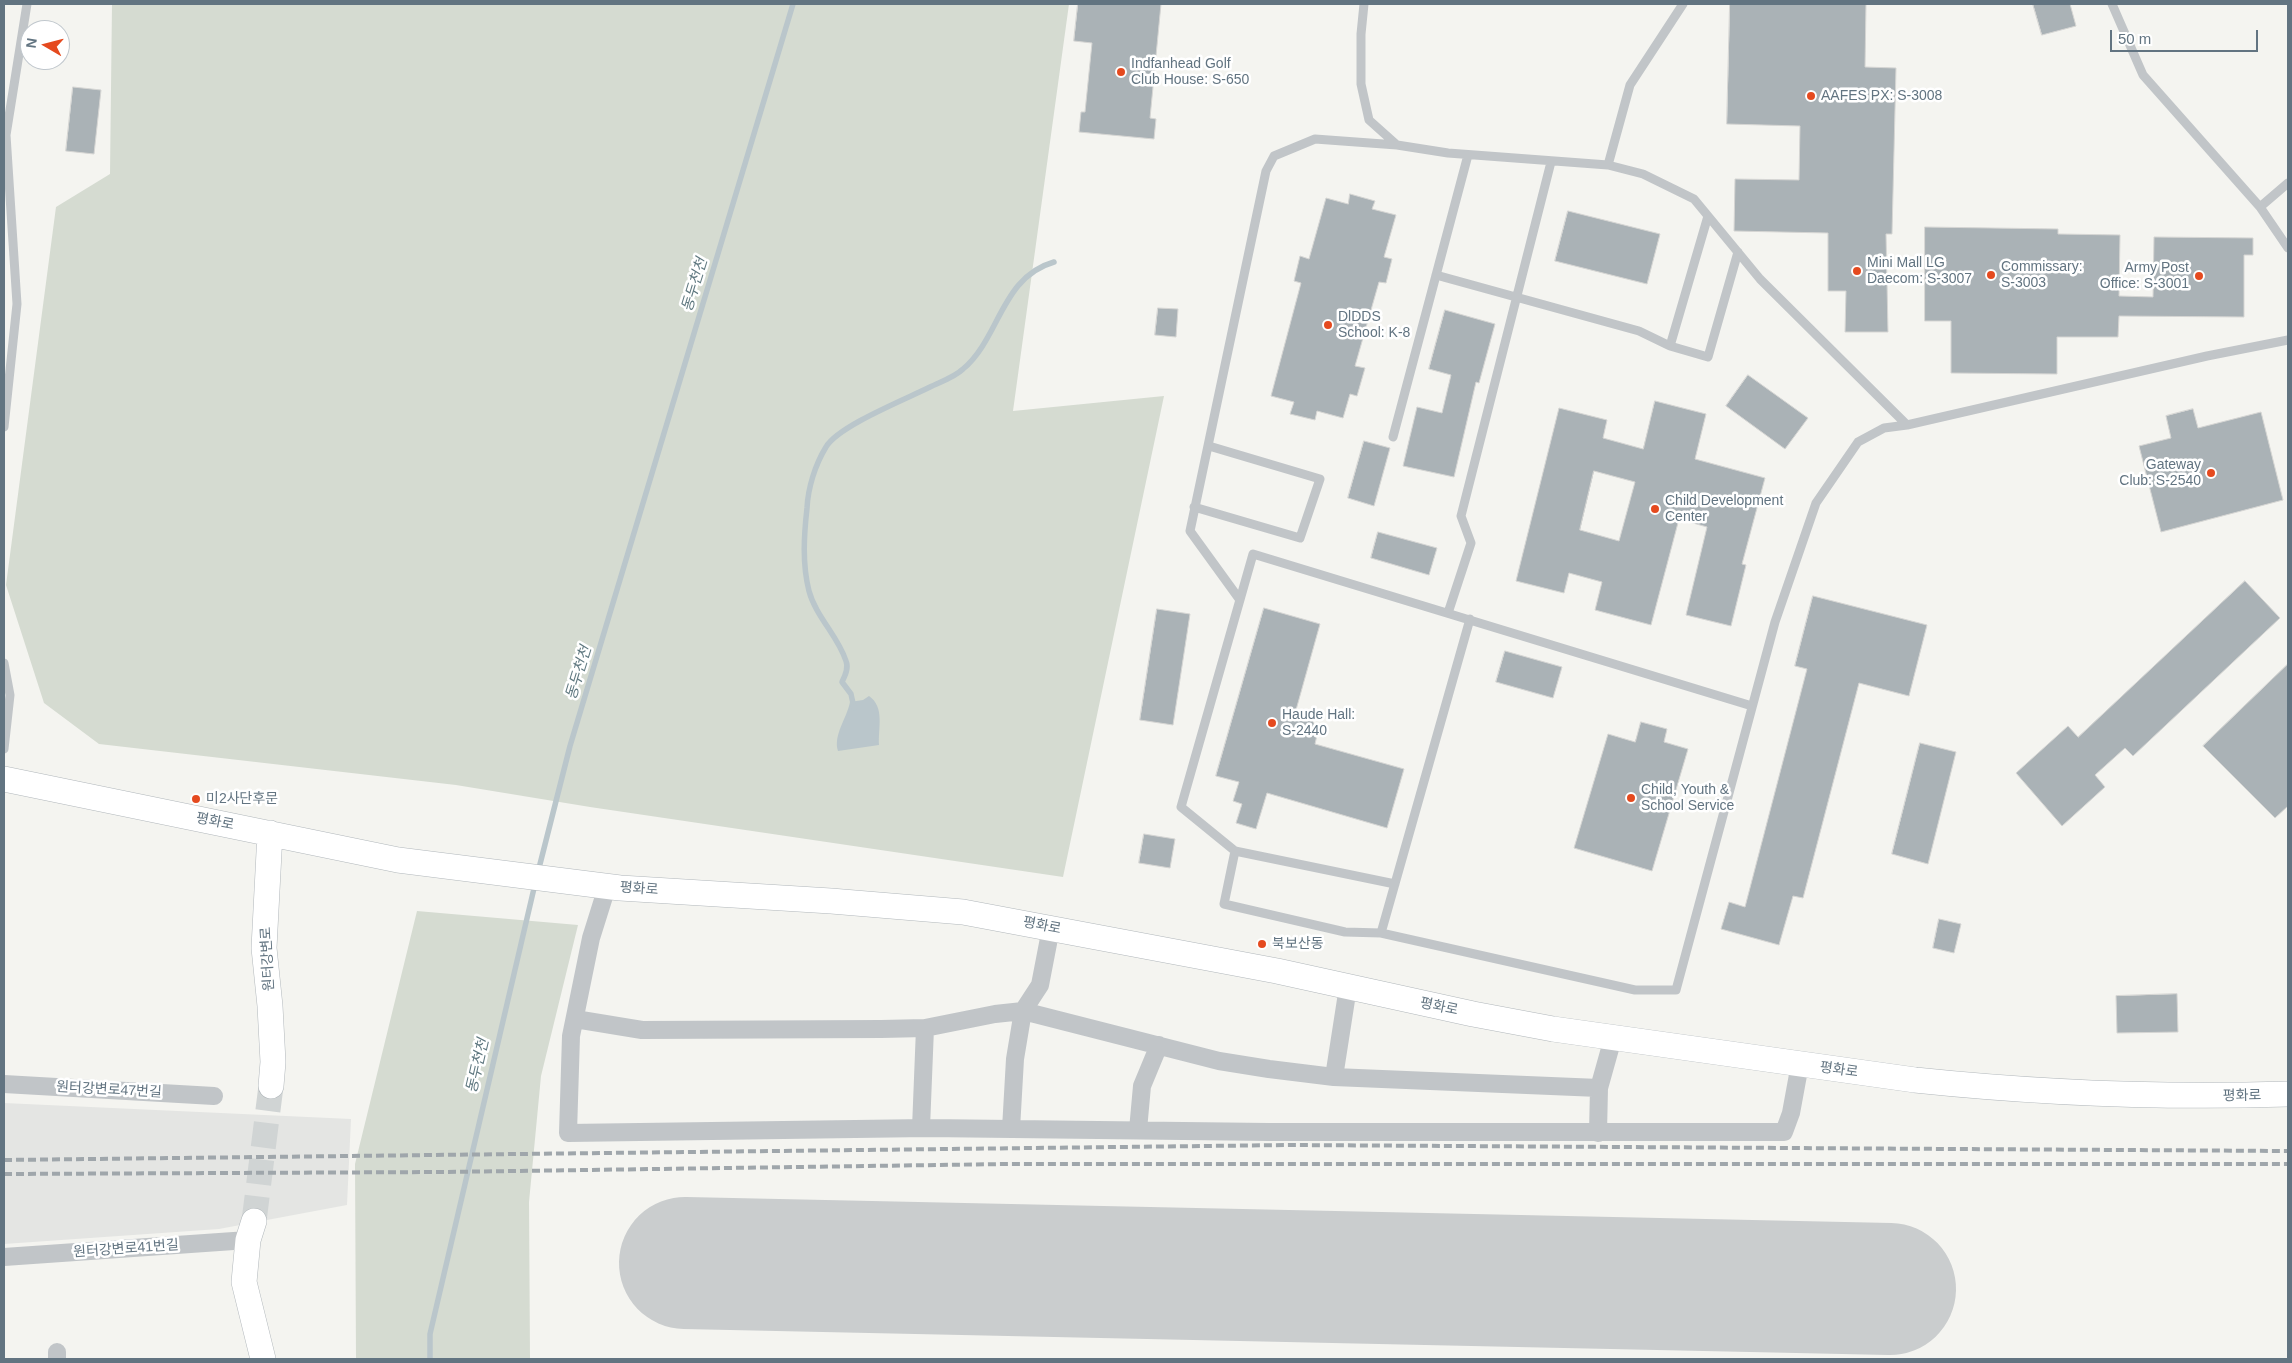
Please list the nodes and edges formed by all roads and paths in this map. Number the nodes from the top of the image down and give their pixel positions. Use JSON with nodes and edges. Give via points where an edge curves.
{"nodes":[{"id":1,"x":27,"y":4,"type":"edge"},
{"id":2,"x":1364,"y":4,"type":"edge"},
{"id":3,"x":1683,"y":4,"type":"edge"},
{"id":4,"x":2112,"y":4,"type":"edge"},
{"id":5,"x":1397,"y":145,"type":"junction"},
{"id":6,"x":1468,"y":155,"type":"junction"},
{"id":7,"x":1550,"y":162,"type":"junction"},
{"id":8,"x":1608,"y":165,"type":"junction"},
{"id":9,"x":2288,"y":183,"type":"edge"},
{"id":10,"x":2260,"y":207,"type":"junction"},
{"id":11,"x":1708,"y":216,"type":"junction"},
{"id":12,"x":2288,"y":248,"type":"edge"},
{"id":13,"x":1738,"y":252,"type":"junction"},
{"id":14,"x":1436,"y":275,"type":"junction"},
{"id":15,"x":1516,"y":299,"type":"junction"},
{"id":16,"x":4,"y":324,"type":"edge"},
{"id":17,"x":14,"y":326,"type":"junction"},
{"id":18,"x":2288,"y":340,"type":"edge"},
{"id":19,"x":1670,"y":346,"type":"junction"},
{"id":20,"x":1907,"y":424,"type":"junction"},
{"id":21,"x":4,"y":428,"type":"edge"},
{"id":22,"x":1393,"y":437,"type":"dead end"},
{"id":23,"x":1209,"y":446,"type":"junction"},
{"id":24,"x":1194,"y":507,"type":"junction"},
{"id":25,"x":1240,"y":600,"type":"junction"},
{"id":26,"x":1448,"y":613,"type":"junction"},
{"id":27,"x":1470,"y":619,"type":"junction"},
{"id":28,"x":4,"y":663,"type":"edge"},
{"id":29,"x":1752,"y":706,"type":"junction"},
{"id":30,"x":4,"y":749,"type":"edge"},
{"id":31,"x":4,"y":779,"type":"edge"},
{"id":32,"x":270,"y":833,"type":"junction"},
{"id":33,"x":1236,"y":850,"type":"junction"},
{"id":34,"x":1395,"y":884,"type":"junction"},
{"id":35,"x":600,"y":886,"type":"junction"},
{"id":36,"x":1051,"y":928,"type":"junction"},
{"id":37,"x":1381,"y":933,"type":"junction"},
{"id":38,"x":1348,"y":987,"type":"junction"},
{"id":39,"x":1023,"y":1011,"type":"junction"},
{"id":40,"x":575,"y":1019,"type":"junction"},
{"id":41,"x":925,"y":1028,"type":"junction"},
{"id":42,"x":1613,"y":1038,"type":"junction"},
{"id":43,"x":1159,"y":1045,"type":"junction"},
{"id":44,"x":1800,"y":1064,"type":"junction"},
{"id":45,"x":1334,"y":1077,"type":"junction"},
{"id":46,"x":4,"y":1084,"type":"edge"},
{"id":47,"x":271,"y":1086,"type":"tunnel mouth"},
{"id":48,"x":1599,"y":1088,"type":"junction"},
{"id":49,"x":2288,"y":1094,"type":"edge"},
{"id":50,"x":214,"y":1096,"type":"dead end"},
{"id":51,"x":921,"y":1128,"type":"junction"},
{"id":52,"x":1011,"y":1129,"type":"junction"},
{"id":53,"x":1138,"y":1130,"type":"junction"},
{"id":54,"x":1598,"y":1133,"type":"junction"},
{"id":55,"x":251,"y":1230,"type":"joint"},
{"id":56,"x":4,"y":1257,"type":"edge"},
{"id":57,"x":263,"y":1359,"type":"edge"}],
"edges":[{"from":1,"to":17,"type":"lane","via":[[6,135],[16,304]]},
{"from":2,"to":5,"type":"lane","via":[[1361,84],[1369,120]]},
{"from":3,"to":8,"type":"lane","via":[[1630,85]]},
{"from":4,"to":10,"type":"lane","via":[[2143,75]]},
{"from":5,"to":6,"type":"lane"},
{"from":5,"to":23,"type":"lane","via":[[1315,139],[1274,156],[1266,171],[1220,380]]},
{"from":6,"to":7,"type":"lane"},
{"from":6,"to":14,"type":"lane"},
{"from":7,"to":8,"type":"lane"},
{"from":7,"to":15,"type":"lane"},
{"from":8,"to":11,"type":"lane","via":[[1643,174],[1694,199]]},
{"from":9,"to":10,"type":"lane"},
{"from":10,"to":12,"type":"lane"},
{"from":11,"to":13,"type":"lane"},
{"from":11,"to":19,"type":"lane"},
{"from":13,"to":19,"type":"lane","via":[[1708,356]]},
{"from":13,"to":20,"type":"lane","via":[[1760,279]]},
{"from":14,"to":15,"type":"lane"},
{"from":14,"to":22,"type":"lane"},
{"from":15,"to":19,"type":"lane","via":[[1639,331]]},
{"from":15,"to":26,"type":"lane","via":[[1461,516],[1471,543]]},
{"from":16,"to":17,"type":"lane"},
{"from":17,"to":21,"type":"lane"},
{"from":18,"to":20,"type":"lane"},
{"from":20,"to":29,"type":"lane","via":[[1884,428],[1858,442],[1816,504],[1775,622]]},
{"from":23,"to":24,"type":"lane"},
{"from":23,"to":24,"type":"lane","via":[[1320,478],[1300,538]]},
{"from":24,"to":25,"type":"lane","via":[[1190,531]]},
{"from":25,"to":26,"type":"lane","via":[[1253,554]]},
{"from":25,"to":33,"type":"lane","via":[[1181,807]]},
{"from":26,"to":27,"type":"lane"},
{"from":27,"to":29,"type":"lane"},
{"from":27,"to":34,"type":"lane"},
{"from":28,"to":30,"type":"lane","via":[[10,695]]},
{"from":29,"to":37,"type":"lane","via":[[1676,990],[1635,990]]},
{"from":31,"to":32,"type":"main road","name":"평화로"},
{"from":32,"to":35,"type":"main road","name":"평화로","via":[[427,864]]},
{"from":32,"to":47,"type":"main road","name":"원터강변로","via":[[264,948],[273,1062]]},
{"from":33,"to":34,"type":"lane"},
{"from":33,"to":37,"type":"lane","via":[[1224,904],[1345,932]]},
{"from":34,"to":37,"type":"lane"},
{"from":35,"to":36,"type":"main road","name":"평화로","via":[[963,912]]},
{"from":35,"to":40,"type":"street"},
{"from":36,"to":38,"type":"main road","name":"평화로"},
{"from":36,"to":39,"type":"street","via":[[1040,985]]},
{"from":38,"to":42,"type":"main road","name":"평화로","via":[[1473,1014]]},
{"from":38,"to":45,"type":"street"},
{"from":39,"to":41,"type":"street"},
{"from":39,"to":43,"type":"street"},
{"from":39,"to":52,"type":"street","via":[[1015,1059]]},
{"from":40,"to":41,"type":"street","via":[[642,1030]]},
{"from":40,"to":51,"type":"street","via":[[571,1036],[568,1133]]},
{"from":41,"to":51,"type":"street"},
{"from":42,"to":44,"type":"main road","name":"평화로"},
{"from":42,"to":48,"type":"street"},
{"from":43,"to":45,"type":"street","via":[[1219,1061]]},
{"from":43,"to":53,"type":"street","via":[[1142,1086]]},
{"from":44,"to":49,"type":"main road","name":"평화로","via":[[1976,1087],[2219,1096]]},
{"from":44,"to":54,"type":"street","via":[[1784,1132]]},
{"from":45,"to":48,"type":"street"},
{"from":46,"to":50,"type":"street","name":"원터강변로47번길"},
{"from":48,"to":54,"type":"street"},
{"from":51,"to":52,"type":"street"},
{"from":52,"to":53,"type":"street"},
{"from":53,"to":54,"type":"street"},
{"from":55,"to":56,"type":"street","name":"원터강변로41번길"},
{"from":55,"to":57,"type":"main road","via":[[244,1282]]}]}
